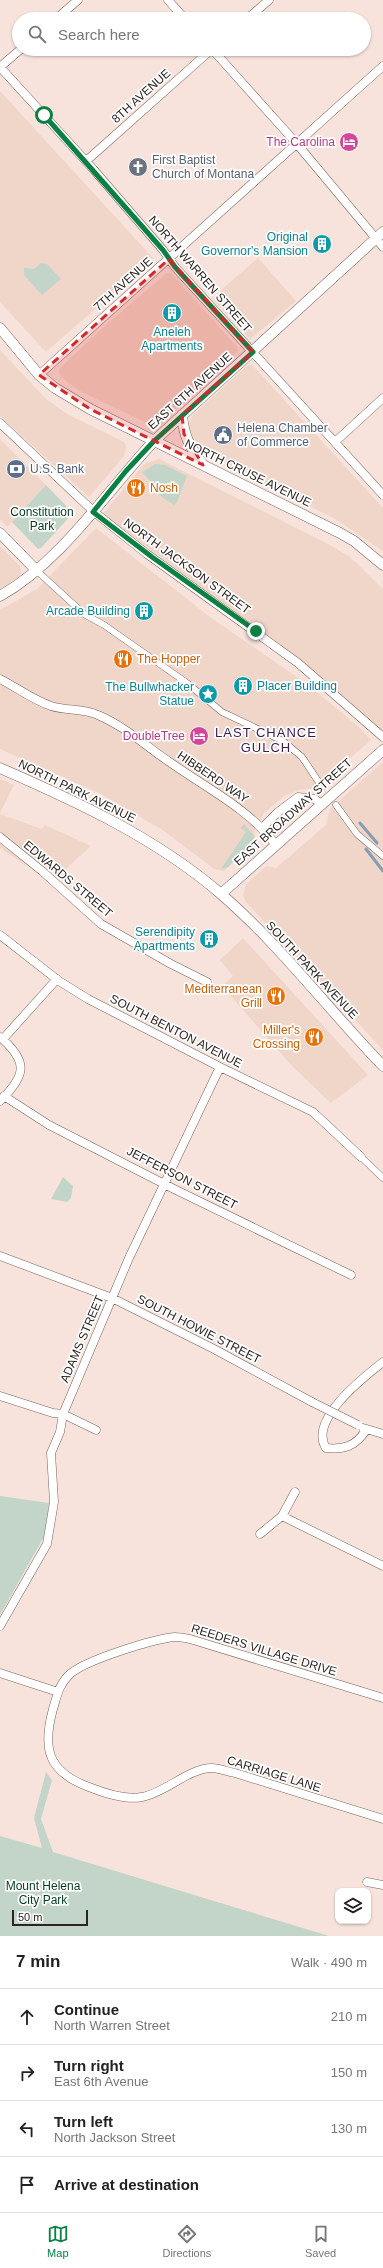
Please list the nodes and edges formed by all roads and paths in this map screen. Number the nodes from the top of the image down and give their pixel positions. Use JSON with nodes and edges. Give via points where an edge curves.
{"nodes":[{"id":1,"x":78,"y":0,"type":"edge"},
{"id":2,"x":168,"y":0,"type":"edge"},
{"id":3,"x":269,"y":0,"type":"edge"},
{"id":4,"x":64,"y":12,"type":"edge"},
{"id":5,"x":179,"y":12,"type":"edge"},
{"id":6,"x":255,"y":12,"type":"edge"},
{"id":7,"x":13,"y":56,"type":"edge"},
{"id":8,"x":204,"y":56,"type":"edge"},
{"id":9,"x":218,"y":56,"type":"edge"},
{"id":10,"x":383,"y":66,"type":"edge"},
{"id":11,"x":0,"y":67,"type":"edge"},
{"id":12,"x":297,"y":144,"type":"junction"},
{"id":13,"x":86,"y":161,"type":"junction"},
{"id":14,"x":379,"y":235,"type":"edge"},
{"id":15,"x":383,"y":247,"type":"edge"},
{"id":16,"x":169,"y":259,"type":"junction"},
{"id":17,"x":0,"y":328,"type":"edge"},
{"id":18,"x":253,"y":352,"type":"junction"},
{"id":19,"x":39,"y":375,"type":"junction"},
{"id":20,"x":383,"y":398,"type":"edge"},
{"id":21,"x":182,"y":415,"type":"junction"},
{"id":22,"x":0,"y":423,"type":"edge"},
{"id":23,"x":154,"y":441,"type":"junction"},
{"id":24,"x":335,"y":442,"type":"junction"},
{"id":25,"x":203,"y":465,"type":"junction"},
{"id":26,"x":383,"y":495,"type":"edge"},
{"id":27,"x":93,"y":512,"type":"junction"},
{"id":28,"x":0,"y":533,"type":"edge"},
{"id":29,"x":383,"y":565,"type":"edge"},
{"id":30,"x":36,"y":570,"type":"junction"},
{"id":31,"x":0,"y":596,"type":"edge"},
{"id":32,"x":0,"y":679,"type":"edge"},
{"id":33,"x":383,"y":737,"type":"edge"},
{"id":34,"x":383,"y":750,"type":"edge"},
{"id":35,"x":0,"y":768,"type":"edge"},
{"id":36,"x":322,"y":787,"type":"dead end"},
{"id":37,"x":321,"y":804,"type":"junction"},
{"id":38,"x":336,"y":805,"type":"dead end"},
{"id":39,"x":263,"y":827,"type":"junction"},
{"id":40,"x":0,"y":837,"type":"edge"},
{"id":41,"x":276,"y":845,"type":"junction"},
{"id":42,"x":383,"y":856,"type":"edge"},
{"id":43,"x":221,"y":894,"type":"junction"},
{"id":44,"x":0,"y":935,"type":"edge"},
{"id":45,"x":57,"y":979,"type":"junction"},
{"id":46,"x":207,"y":982,"type":"dead end"},
{"id":47,"x":2,"y":1038,"type":"edge"},
{"id":48,"x":383,"y":1066,"type":"edge"},
{"id":49,"x":220,"y":1067,"type":"junction"},
{"id":50,"x":2,"y":1098,"type":"edge"},
{"id":51,"x":361,"y":1157,"type":"joint"},
{"id":52,"x":383,"y":1178,"type":"edge"},
{"id":53,"x":164,"y":1183,"type":"junction"},
{"id":54,"x":0,"y":1256,"type":"edge"},
{"id":55,"x":351,"y":1275,"type":"dead end"},
{"id":56,"x":112,"y":1298,"type":"junction"},
{"id":57,"x":383,"y":1362,"type":"edge"},
{"id":58,"x":0,"y":1396,"type":"edge"},
{"id":59,"x":63,"y":1414,"type":"junction"},
{"id":60,"x":96,"y":1430,"type":"dead end"},
{"id":61,"x":366,"y":1430,"type":"junction"},
{"id":62,"x":383,"y":1434,"type":"edge"},
{"id":63,"x":295,"y":1492,"type":"dead end"},
{"id":64,"x":282,"y":1516,"type":"junction"},
{"id":65,"x":260,"y":1534,"type":"dead end"},
{"id":66,"x":383,"y":1566,"type":"edge"},
{"id":67,"x":0,"y":1626,"type":"edge"},
{"id":68,"x":0,"y":1673,"type":"edge"},
{"id":69,"x":58,"y":1692,"type":"junction"},
{"id":70,"x":383,"y":1698,"type":"edge"},
{"id":71,"x":383,"y":1819,"type":"edge"},
{"id":72,"x":367,"y":1882,"type":"dead end"},
{"id":73,"x":383,"y":1885,"type":"edge"}],
"edges":[{"from":1,"to":4,"type":"street"},
{"from":2,"to":5,"type":"street"},
{"from":3,"to":6,"type":"street"},
{"from":7,"to":11,"type":"street"},
{"from":8,"to":13,"type":"street","name":"8TH AVENUE"},
{"from":9,"to":12,"type":"street"},
{"from":10,"to":12,"type":"street","name":"7TH AVENUE"},
{"from":11,"to":13,"type":"street","name":"NORTH WARREN STREET"},
{"from":12,"to":14,"type":"street"},
{"from":12,"to":16,"type":"street","name":"7TH AVENUE"},
{"from":13,"to":16,"type":"street","name":"NORTH WARREN STREET"},
{"from":14,"to":15,"type":"street"},
{"from":14,"to":18,"type":"street","name":"EAST 6TH AVENUE"},
{"from":16,"to":18,"type":"street","name":"NORTH WARREN STREET"},
{"from":16,"to":19,"type":"street","name":"7TH AVENUE"},
{"from":17,"to":19,"type":"street","name":"NORTH CRUSE AVENUE"},
{"from":18,"to":21,"type":"street","name":"EAST 6TH AVENUE"},
{"from":18,"to":24,"type":"street","name":"NORTH WARREN STREET"},
{"from":19,"to":23,"type":"street","name":"NORTH CRUSE AVENUE","via":[[55,388]]},
{"from":20,"to":24,"type":"street"},
{"from":21,"to":23,"type":"street","name":"EAST 6TH AVENUE"},
{"from":21,"to":25,"type":"street","via":[[184,434],[189,446]]},
{"from":22,"to":27,"type":"street","name":"NORTH JACKSON STREET"},
{"from":23,"to":25,"type":"street","name":"NORTH CRUSE AVENUE"},
{"from":23,"to":27,"type":"street","name":"EAST 6TH AVENUE"},
{"from":24,"to":26,"type":"street","name":"NORTH WARREN STREET"},
{"from":25,"to":29,"type":"street","name":"NORTH CRUSE AVENUE","via":[[354,540]]},
{"from":27,"to":30,"type":"street","name":"EAST 6TH AVENUE"},
{"from":27,"to":33,"type":"street","name":"NORTH JACKSON STREET","via":[[298,663]]},
{"from":28,"to":30,"type":"street"},
{"from":30,"to":31,"type":"street","name":"EAST 6TH AVENUE"},
{"from":30,"to":36,"type":"street","via":[[84,614],[176,675],[222,712],[280,738],[302,757]]},
{"from":32,"to":39,"type":"street","name":"HIBBERD WAY","via":[[50,706],[82,710],[104,717],[141,739]]},
{"from":34,"to":37,"type":"street","name":"EAST BROADWAY STREET"},
{"from":35,"to":43,"type":"street","name":"NORTH PARK AVENUE","via":[[65,797],[135,833],[172,856]]},
{"from":37,"to":39,"type":"street","via":[[315,799],[298,797]]},
{"from":37,"to":41,"type":"street","name":"EAST BROADWAY STREET"},
{"from":38,"to":42,"type":"street","via":[[358,834]]},
{"from":39,"to":41,"type":"street","name":"HIBBERD WAY"},
{"from":40,"to":46,"type":"street","name":"EDWARDS STREET","via":[[101,924]]},
{"from":41,"to":43,"type":"street","name":"EAST BROADWAY STREET"},
{"from":43,"to":48,"type":"street","name":"SOUTH PARK AVENUE","via":[[279,952]]},
{"from":44,"to":45,"type":"street","name":"SOUTH BENTON AVENUE"},
{"from":45,"to":47,"type":"street"},
{"from":45,"to":49,"type":"street","name":"SOUTH BENTON AVENUE","via":[[88,999]]},
{"from":47,"to":50,"type":"street","via":[[19,1057],[22,1067],[17,1080]]},
{"from":49,"to":51,"type":"street","name":"SOUTH BENTON AVENUE","via":[[312,1112]]},
{"from":49,"to":53,"type":"street","name":"ADAMS STREET"},
{"from":50,"to":53,"type":"street","name":"JEFFERSON STREET","via":[[49,1125]]},
{"from":51,"to":52,"type":"street"},
{"from":53,"to":55,"type":"street","name":"JEFFERSON STREET"},
{"from":53,"to":56,"type":"street","name":"ADAMS STREET"},
{"from":54,"to":56,"type":"street","name":"SOUTH HOWIE STREET"},
{"from":56,"to":59,"type":"street","name":"ADAMS STREET"},
{"from":56,"to":61,"type":"street","name":"SOUTH HOWIE STREET","bridge":true},
{"from":57,"to":61,"type":"street","via":[[337,1404],[322,1432],[322,1441],[326,1448],[342,1449],[356,1442]]},
{"from":58,"to":59,"type":"street"},
{"from":59,"to":60,"type":"street"},
{"from":59,"to":67,"type":"street","name":"ADAMS STREET","via":[[60,1432],[51,1453],[54,1502],[47,1544]]},
{"from":61,"to":62,"type":"street","name":"SOUTH HOWIE STREET"},
{"from":63,"to":64,"type":"street"},
{"from":64,"to":65,"type":"street"},
{"from":64,"to":66,"type":"street"},
{"from":68,"to":69,"type":"street"},
{"from":69,"to":70,"type":"street","name":"REEDERS VILLAGE DRIVE","via":[[62,1683],[79,1667],[125,1650],[178,1637]]},
{"from":69,"to":71,"type":"street","name":"CARRIAGE LANE","via":[[47,1736],[52,1759],[61,1773],[90,1788],[141,1798],[194,1773],[211,1768],[235,1773]]},
{"from":72,"to":73,"type":"street"}]}
